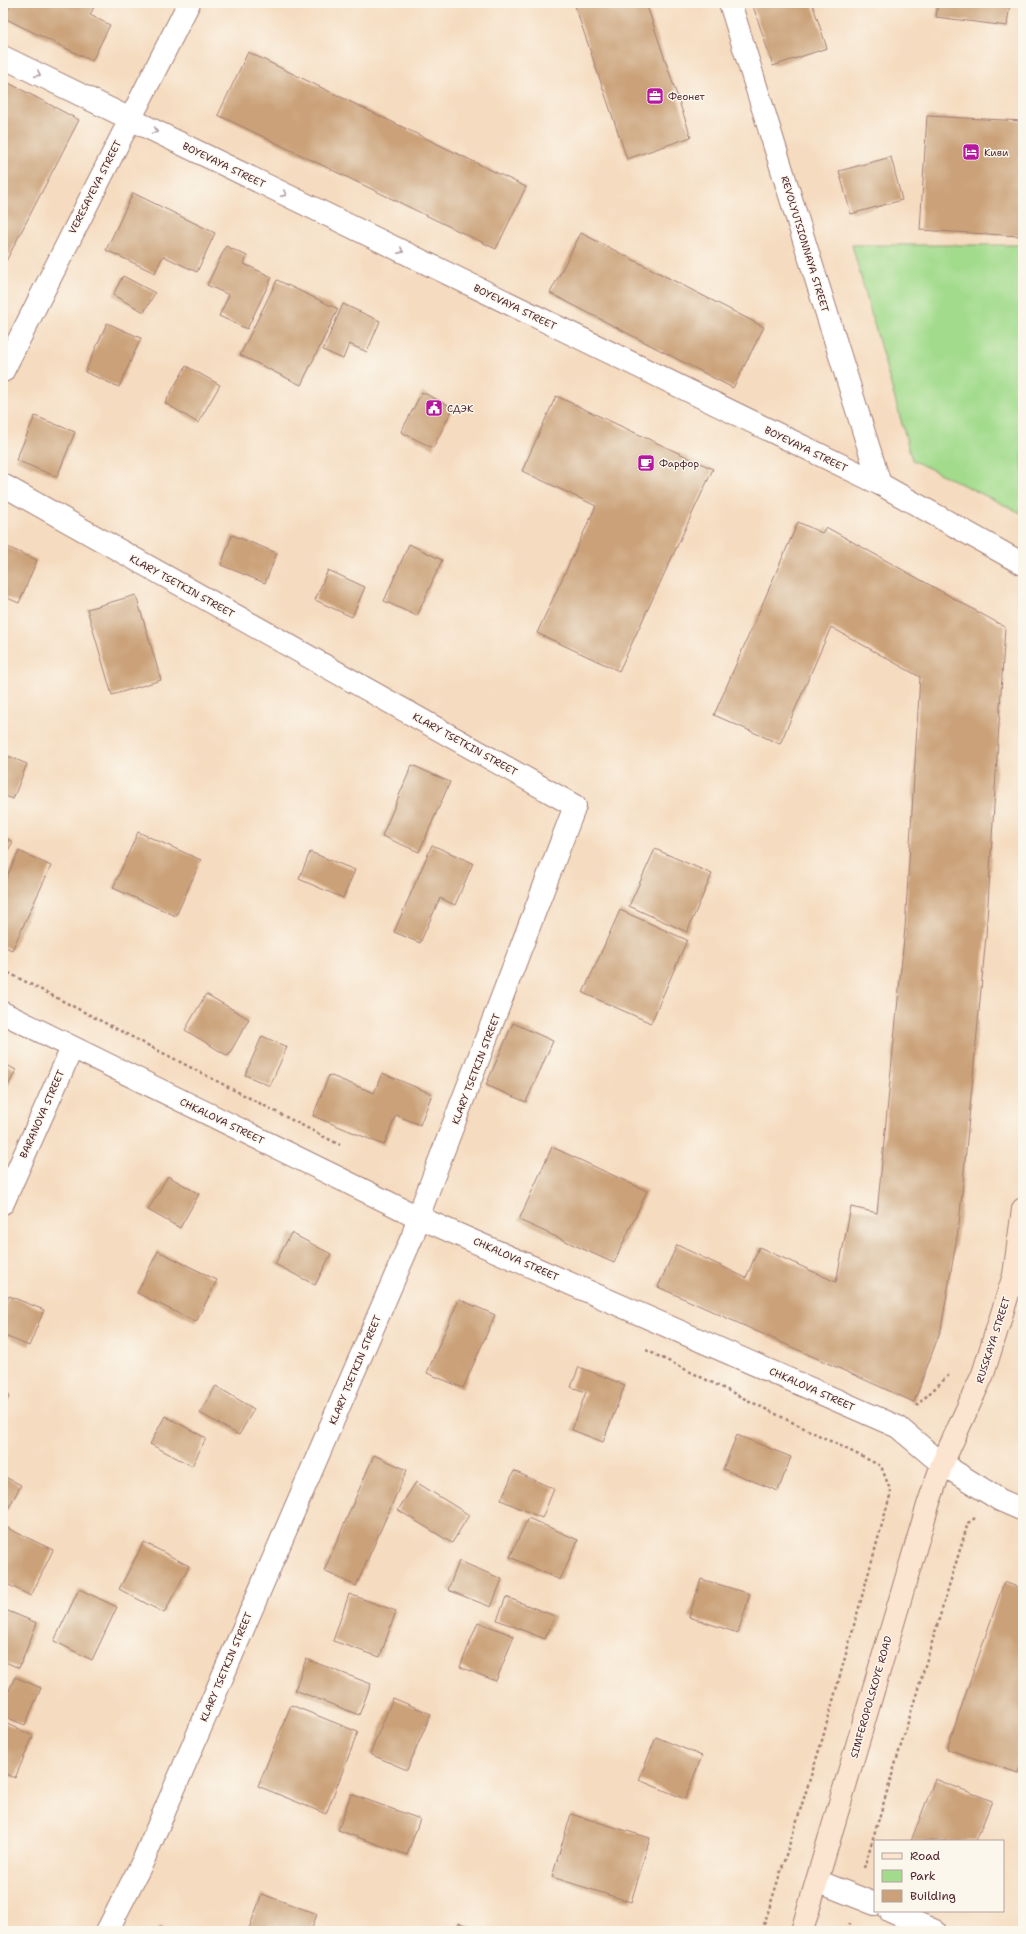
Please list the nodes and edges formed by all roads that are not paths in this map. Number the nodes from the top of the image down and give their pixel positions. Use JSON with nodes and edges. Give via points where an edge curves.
{"nodes":[{"id":1,"x":189,"y":3,"type":"edge"},
{"id":2,"x":730,"y":3,"type":"edge"},
{"id":3,"x":3,"y":57,"type":"edge"},
{"id":4,"x":129,"y":118,"type":"junction"},
{"id":5,"x":3,"y":371,"type":"edge"},
{"id":6,"x":880,"y":484,"type":"junction"},
{"id":7,"x":3,"y":485,"type":"edge"},
{"id":8,"x":1023,"y":564,"type":"edge"},
{"id":9,"x":3,"y":1013,"type":"edge"},
{"id":10,"x":72,"y":1048,"type":"junction"},
{"id":11,"x":3,"y":1203,"type":"edge"},
{"id":12,"x":1023,"y":1209,"type":"edge"},
{"id":13,"x":418,"y":1216,"type":"junction"},
{"id":14,"x":942,"y":1464,"type":"junction"},
{"id":15,"x":1023,"y":1510,"type":"edge"},
{"id":16,"x":817,"y":1881,"type":"junction"},
{"id":17,"x":865,"y":1900,"type":"edge"},
{"id":18,"x":892,"y":1912,"type":"edge"},
{"id":19,"x":107,"y":1931,"type":"edge"},
{"id":20,"x":802,"y":1931,"type":"edge"},
{"id":21,"x":935,"y":1931,"type":"edge"}],
"edges":[{"from":1,"to":4,"type":"street","name":"VERESAYEVA STREET"},
{"from":2,"to":6,"type":"street","name":"REVOLYUTSIONNAYA STREET"},
{"from":3,"to":4,"type":"street","name":"BOYEVAYA STREET","one_way":true},
{"from":4,"to":5,"type":"street","name":"VERESAYEVA STREET"},
{"from":4,"to":6,"type":"street","name":"BOYEVAYA STREET","one_way":true},
{"from":6,"to":8,"type":"street","name":"BOYEVAYA STREET"},
{"from":7,"to":13,"type":"street","name":"KLARY TSETKIN STREET","via":[[576,806]]},
{"from":9,"to":10,"type":"street","name":"CHKALOVA STREET"},
{"from":10,"to":11,"type":"street","name":"BARANOVA STREET"},
{"from":10,"to":13,"type":"street","name":"CHKALOVA STREET"},
{"from":12,"to":14,"type":"main road","name":"RUSSKAYA STREET","via":[[1014,1276],[983,1374]]},
{"from":13,"to":14,"type":"street","name":"CHKALOVA STREET","via":[[898,1427]]},
{"from":13,"to":19,"type":"street","name":"KLARY TSETKIN STREET","via":[[413,1235],[146,1853]]},
{"from":14,"to":15,"type":"street","name":"CHKALOVA STREET","via":[[1000,1500]]},
{"from":14,"to":16,"type":"main road","name":"SIMFEROPOLSKOYE ROAD","via":[[925,1513]]},
{"from":16,"to":17,"type":"street"},
{"from":16,"to":20,"type":"main road","name":"SIMFEROPOLSKOYE ROAD"},
{"from":18,"to":21,"type":"street"}]}
